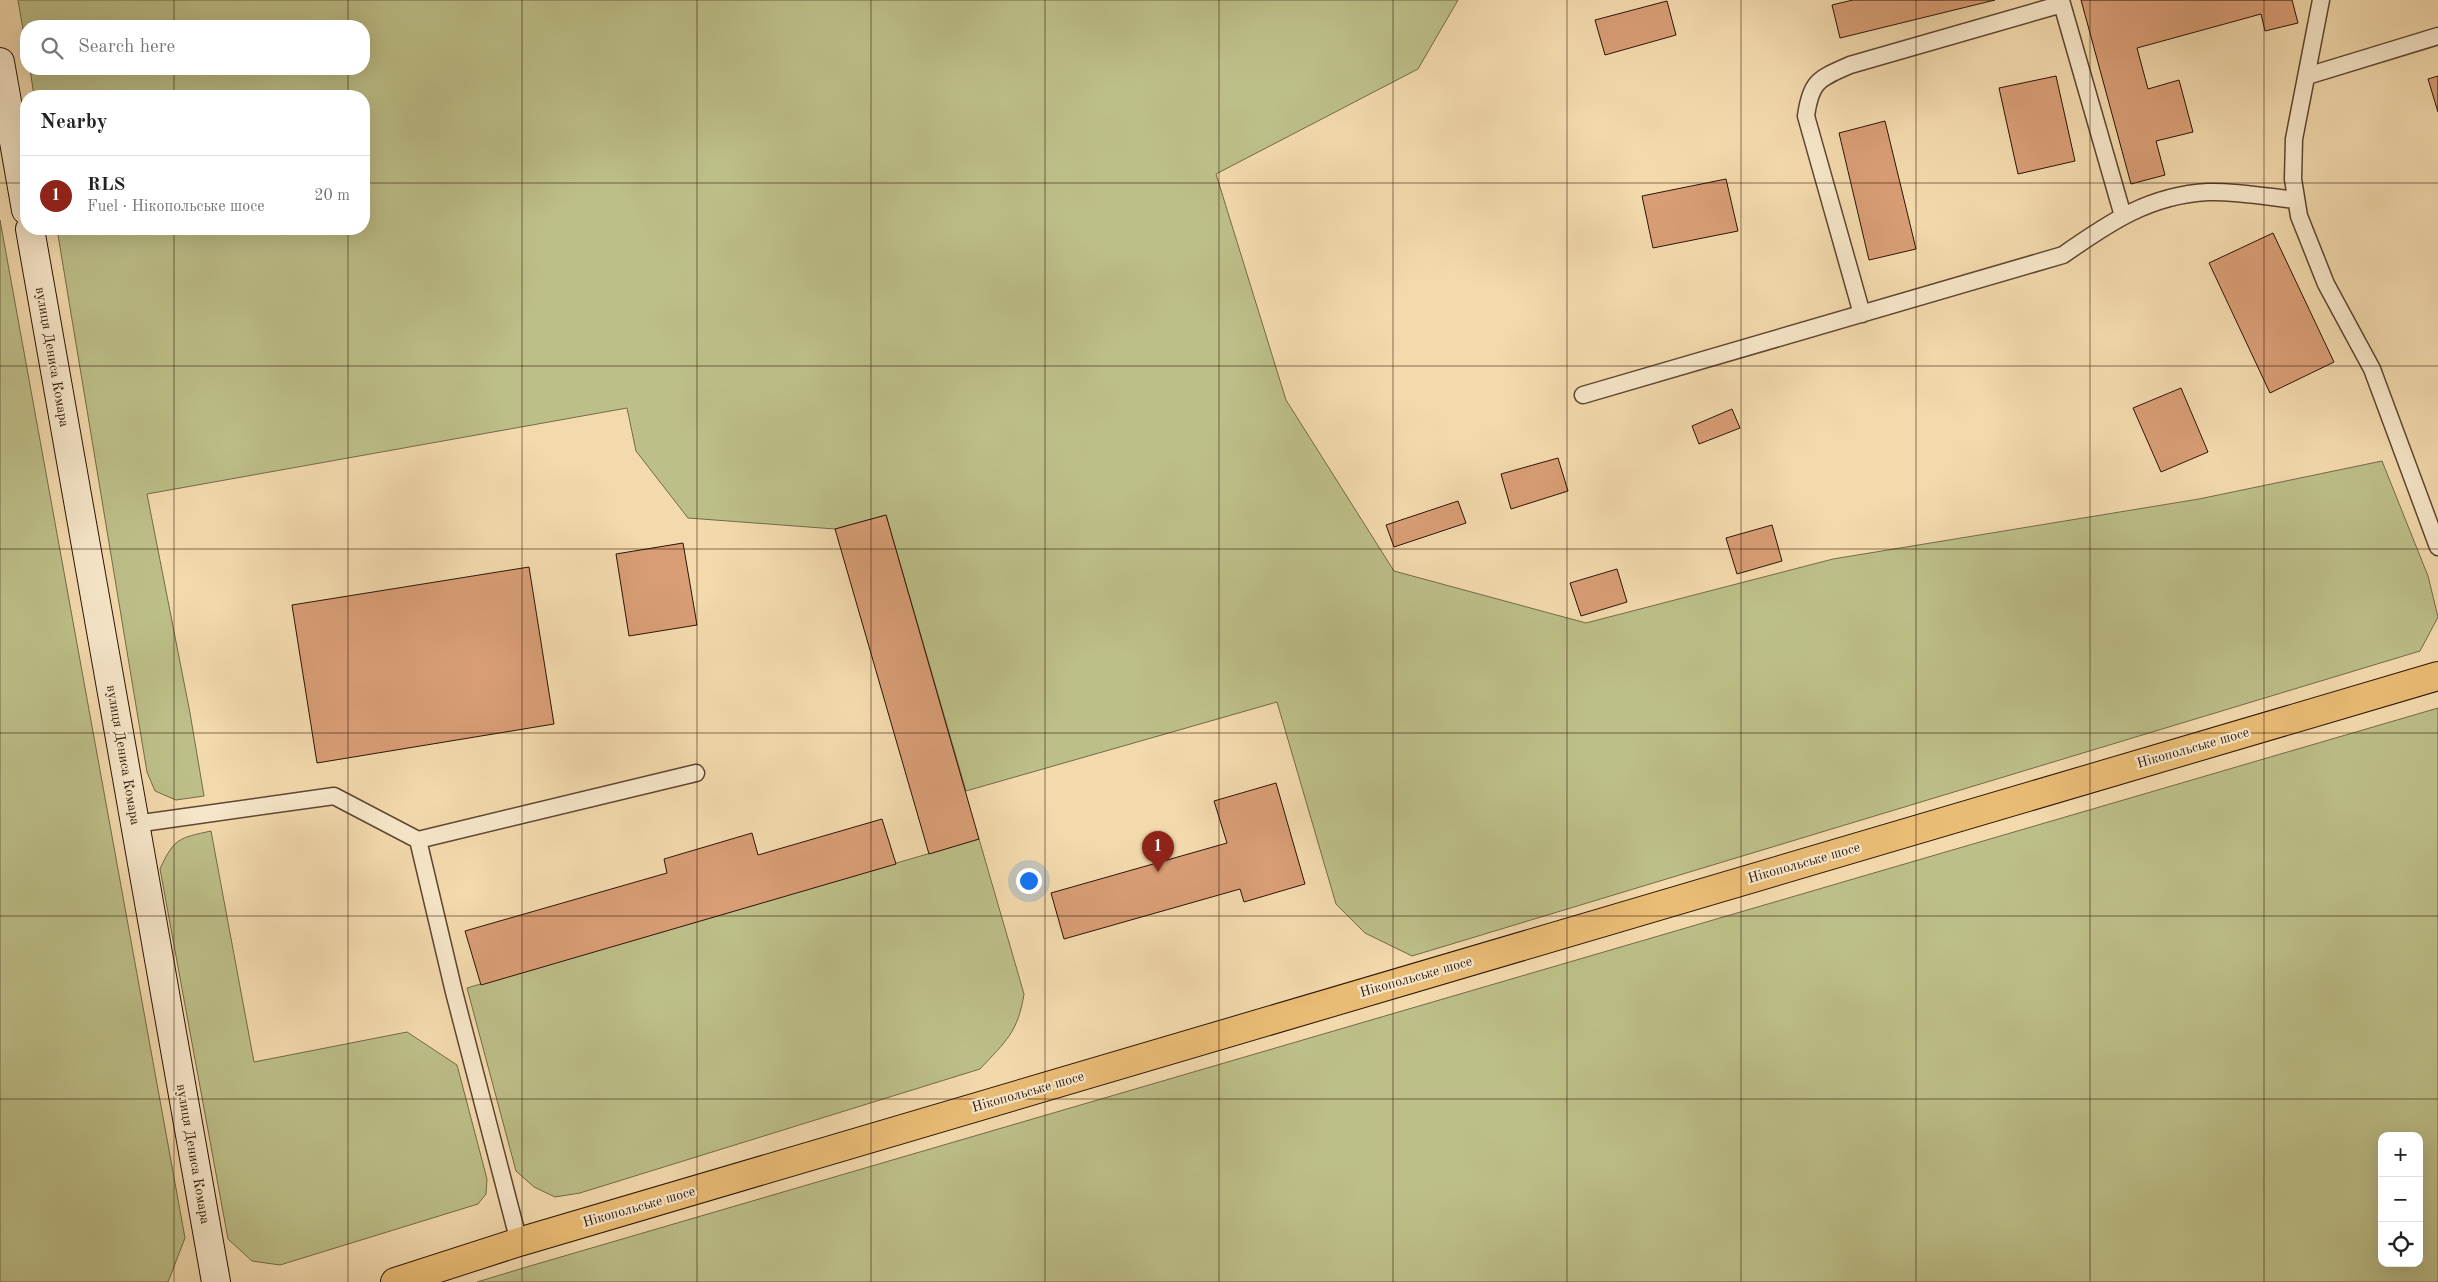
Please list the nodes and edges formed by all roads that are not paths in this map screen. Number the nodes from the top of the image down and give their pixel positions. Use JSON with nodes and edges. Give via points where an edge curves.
{"nodes":[{"id":1,"x":2321,"y":0,"type":"edge"},
{"id":2,"x":2062,"y":2,"type":"edge"},
{"id":3,"x":2438,"y":36,"type":"edge"},
{"id":4,"x":0,"y":62,"type":"edge"},
{"id":5,"x":2307,"y":76,"type":"junction"},
{"id":6,"x":20,"y":176,"type":"edge"},
{"id":7,"x":2296,"y":200,"type":"junction"},
{"id":8,"x":2123,"y":216,"type":"junction"},
{"id":9,"x":31,"y":235,"type":"edge"},
{"id":10,"x":1862,"y":314,"type":"junction"},
{"id":11,"x":1583,"y":395,"type":"dead end"},
{"id":12,"x":2438,"y":547,"type":"edge"},
{"id":13,"x":2438,"y":676,"type":"edge"},
{"id":14,"x":696,"y":773,"type":"dead end"},
{"id":15,"x":135,"y":824,"type":"junction"},
{"id":16,"x":418,"y":840,"type":"junction"},
{"id":17,"x":520,"y":1242,"type":"junction"},
{"id":18,"x":216,"y":1282,"type":"edge"},
{"id":19,"x":395,"y":1282,"type":"edge"}],
"edges":[{"from":1,"to":5,"type":"lane"},
{"from":2,"to":8,"type":"lane"},
{"from":2,"to":10,"type":"lane","via":[[1850,65],[1821,78],[1809,94],[1806,116]]},
{"from":3,"to":5,"type":"lane"},
{"from":4,"to":6,"type":"street"},
{"from":5,"to":7,"type":"lane","via":[[2294,139]]},
{"from":7,"to":8,"type":"lane","via":[[2210,192],[2174,196],[2139,207]]},
{"from":7,"to":12,"type":"lane","via":[[2299,216],[2326,284],[2372,369]]},
{"from":8,"to":10,"type":"lane","via":[[2063,255]]},
{"from":9,"to":15,"type":"street","name":"вулиця Дениса Комара"},
{"from":10,"to":11,"type":"lane"},
{"from":13,"to":17,"type":"main road","name":"Нікопольське шосе"},
{"from":14,"to":16,"type":"lane"},
{"from":15,"to":16,"type":"lane","via":[[334,796]]},
{"from":15,"to":18,"type":"street","name":"вулиця Дениса Комара"},
{"from":16,"to":17,"type":"lane"},
{"from":17,"to":19,"type":"main road","name":"Нікопольське шосе"}]}
